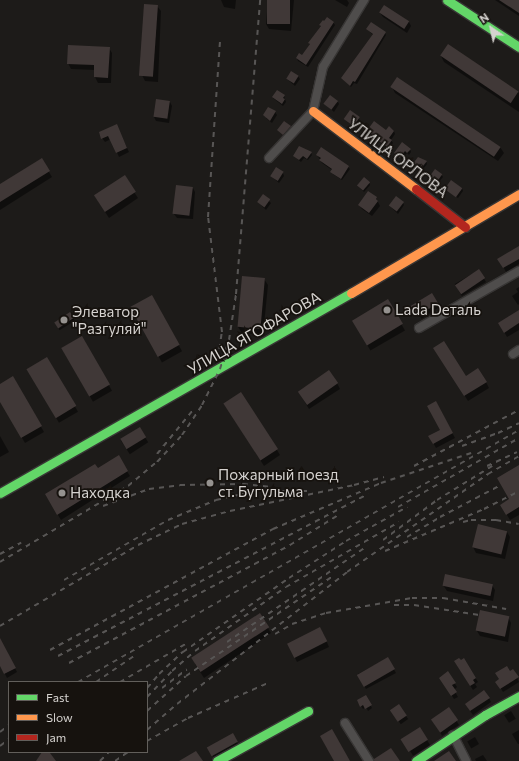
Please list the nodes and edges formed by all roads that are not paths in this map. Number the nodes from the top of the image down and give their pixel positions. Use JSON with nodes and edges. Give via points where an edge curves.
{"nodes":[{"id":1,"x":364,"y":0,"type":"edge"},
{"id":2,"x":447,"y":0,"type":"edge"},
{"id":3,"x":519,"y":48,"type":"edge"},
{"id":4,"x":313,"y":111,"type":"junction"},
{"id":5,"x":269,"y":158,"type":"dead end"},
{"id":6,"x":519,"y":194,"type":"edge"},
{"id":7,"x":465,"y":227,"type":"junction"},
{"id":8,"x":519,"y":271,"type":"edge"},
{"id":9,"x":419,"y":328,"type":"dead end"},
{"id":10,"x":0,"y":493,"type":"edge"},
{"id":11,"x":519,"y":696,"type":"edge"},
{"id":12,"x":308,"y":711,"type":"dead end"},
{"id":13,"x":345,"y":722,"type":"dead end"},
{"id":14,"x":453,"y":735,"type":"junction"},
{"id":15,"x":217,"y":761,"type":"edge"},
{"id":16,"x":369,"y":761,"type":"edge"},
{"id":17,"x":416,"y":761,"type":"edge"},
{"id":18,"x":466,"y":761,"type":"edge"}],
"edges":[{"from":1,"to":4,"type":"street","via":[[323,67]]},
{"from":2,"to":3,"type":"main road"},
{"from":4,"to":5,"type":"street"},
{"from":4,"to":7,"type":"main road","name":"УЛИЦА ОРЛОВА"},
{"from":6,"to":7,"type":"main road","name":"УЛИЦА ЯГОФАРОВА"},
{"from":7,"to":10,"type":"main road","name":"УЛИЦА ЯГОФАРОВА","via":[[216,372]]},
{"from":8,"to":9,"type":"street"},
{"from":11,"to":14,"type":"main road"},
{"from":12,"to":15,"type":"main road"},
{"from":13,"to":16,"type":"street"},
{"from":14,"to":17,"type":"main road"},
{"from":14,"to":18,"type":"street"}]}
